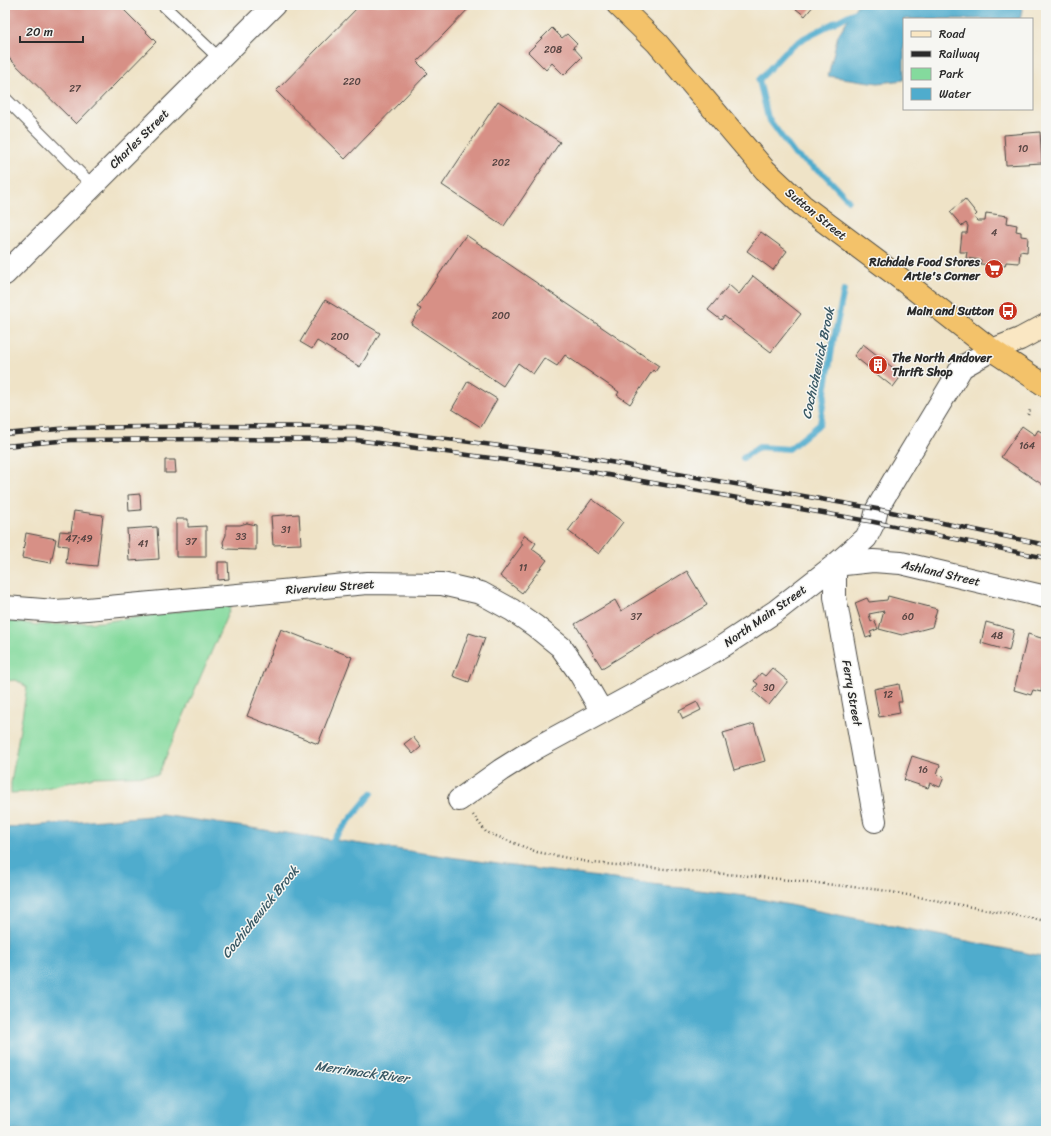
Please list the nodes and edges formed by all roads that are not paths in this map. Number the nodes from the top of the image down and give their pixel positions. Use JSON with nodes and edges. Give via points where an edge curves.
{"nodes":[{"id":1,"x":163,"y":5,"type":"edge"},
{"id":2,"x":274,"y":5,"type":"edge"},
{"id":3,"x":618,"y":5,"type":"edge"},
{"id":4,"x":220,"y":59,"type":"junction"},
{"id":5,"x":5,"y":98,"type":"edge"},
{"id":6,"x":93,"y":186,"type":"junction"},
{"id":7,"x":5,"y":274,"type":"edge"},
{"id":8,"x":1046,"y":325,"type":"edge"},
{"id":9,"x":992,"y":350,"type":"junction"},
{"id":10,"x":1046,"y":386,"type":"edge"},
{"id":11,"x":835,"y":565,"type":"junction"},
{"id":12,"x":1046,"y":597,"type":"edge"},
{"id":13,"x":5,"y":607,"type":"edge"},
{"id":14,"x":602,"y":712,"type":"junction"},
{"id":15,"x":460,"y":800,"type":"road end"},
{"id":16,"x":875,"y":821,"type":"dead end"}],
"edges":[{"from":1,"to":4,"type":"lane"},
{"from":2,"to":4,"type":"street","name":"Charles Street"},
{"from":3,"to":9,"type":"highway","name":"Sutton Street","via":[[657,43],[765,170],[802,205]]},
{"from":4,"to":6,"type":"street","name":"Charles Street"},
{"from":5,"to":6,"type":"lane"},
{"from":6,"to":7,"type":"street","name":"Charles Street"},
{"from":8,"to":9,"type":"main road"},
{"from":9,"to":10,"type":"highway","name":"Sutton Street"},
{"from":9,"to":11,"type":"street","name":"North Main Street","via":[[962,367],[898,473],[878,509],[866,538]]},
{"from":11,"to":12,"type":"street","name":"Ashland Street","via":[[873,561],[901,563]]},
{"from":11,"to":14,"type":"street","name":"North Main Street","via":[[747,631]]},
{"from":11,"to":16,"type":"street","name":"Ferry Street","via":[[835,597]]},
{"from":13,"to":14,"type":"street","name":"Riverview Street","via":[[55,611],[87,610],[367,584],[442,584],[481,593],[535,626],[561,647]]},
{"from":14,"to":15,"type":"street","name":"North Main Street","via":[[536,748]]}]}
